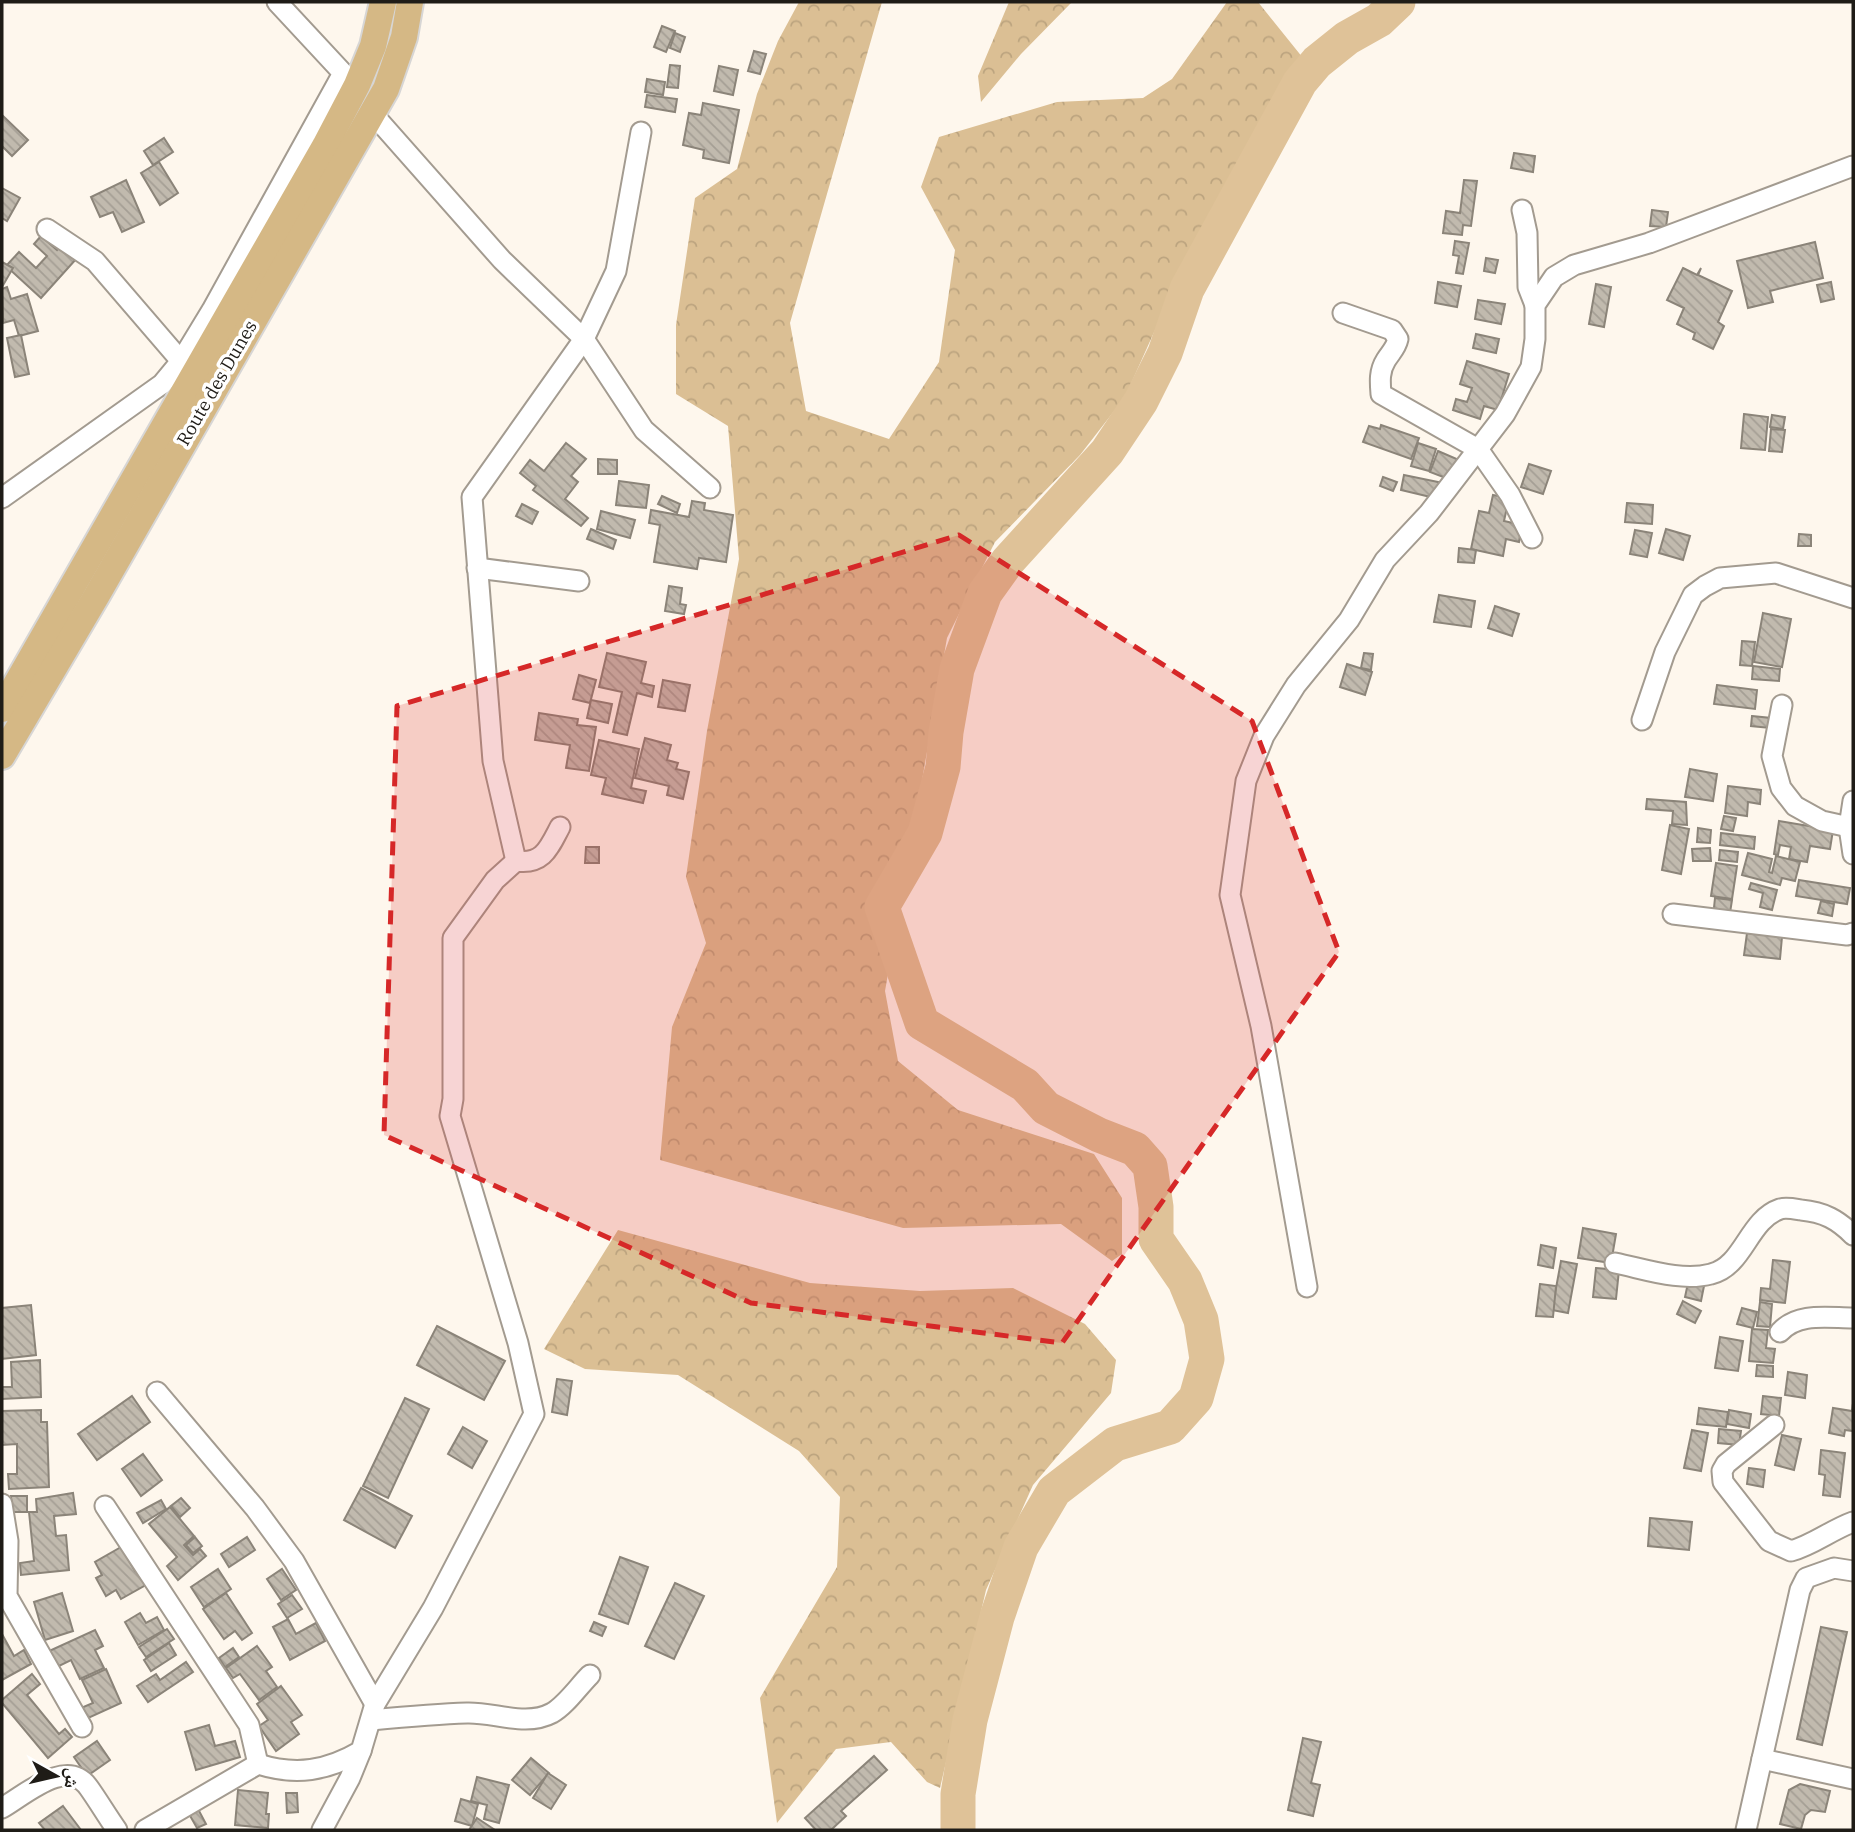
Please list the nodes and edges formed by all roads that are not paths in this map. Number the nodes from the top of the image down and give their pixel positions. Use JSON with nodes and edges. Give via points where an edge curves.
{"nodes":[{"id":1,"x":277,"y":2,"type":"edge"},
{"id":2,"x":383,"y":2,"type":"edge"},
{"id":3,"x":410,"y":2,"type":"edge"},
{"id":4,"x":372,"y":113,"type":"junction"},
{"id":5,"x":641,"y":131,"type":"dead end"},
{"id":6,"x":1853,"y":166,"type":"edge"},
{"id":7,"x":1522,"y":210,"type":"dead end"},
{"id":8,"x":47,"y":229,"type":"dead end"},
{"id":9,"x":1535,"y":304,"type":"junction"},
{"id":10,"x":1343,"y":313,"type":"dead end"},
{"id":11,"x":584,"y":339,"type":"junction"},
{"id":12,"x":181,"y":361,"type":"junction"},
{"id":13,"x":1478,"y":449,"type":"junction"},
{"id":14,"x":710,"y":488,"type":"dead end"},
{"id":15,"x":2,"y":498,"type":"edge"},
{"id":16,"x":1532,"y":538,"type":"dead end"},
{"id":17,"x":477,"y":568,"type":"junction"},
{"id":18,"x":579,"y":581,"type":"dead end"},
{"id":19,"x":1853,"y":598,"type":"edge"},
{"id":20,"x":1782,"y":705,"type":"dead end"},
{"id":21,"x":2,"y":709,"type":"edge"},
{"id":22,"x":1642,"y":720,"type":"dead end"},
{"id":23,"x":2,"y":755,"type":"edge"},
{"id":24,"x":1853,"y":801,"type":"edge"},
{"id":25,"x":560,"y":827,"type":"dead end"},
{"id":26,"x":1849,"y":827,"type":"junction"},
{"id":27,"x":1853,"y":854,"type":"edge"},
{"id":28,"x":516,"y":861,"type":"junction"},
{"id":29,"x":1673,"y":914,"type":"dead end"},
{"id":30,"x":1853,"y":933,"type":"edge"},
{"id":31,"x":1853,"y":1235,"type":"edge"},
{"id":32,"x":1615,"y":1263,"type":"dead end"},
{"id":33,"x":1307,"y":1287,"type":"dead end"},
{"id":34,"x":1853,"y":1318,"type":"edge"},
{"id":35,"x":1780,"y":1332,"type":"dead end"},
{"id":36,"x":157,"y":1392,"type":"dead end"},
{"id":37,"x":1774,"y":1425,"type":"dead end"},
{"id":38,"x":2,"y":1504,"type":"edge"},
{"id":39,"x":105,"y":1506,"type":"dead end"},
{"id":40,"x":1853,"y":1522,"type":"edge"},
{"id":41,"x":1791,"y":1551,"type":"junction"},
{"id":42,"x":1853,"y":1572,"type":"edge"},
{"id":43,"x":1806,"y":1578,"type":"junction"},
{"id":44,"x":4,"y":1596,"type":"edge"},
{"id":45,"x":590,"y":1675,"type":"dead end"},
{"id":46,"x":373,"y":1712,"type":"junction"},
{"id":47,"x":82,"y":1727,"type":"dead end"},
{"id":48,"x":361,"y":1751,"type":"junction"},
{"id":49,"x":1762,"y":1759,"type":"junction"},
{"id":50,"x":258,"y":1764,"type":"junction"},
{"id":51,"x":1853,"y":1779,"type":"edge"},
{"id":52,"x":2,"y":1808,"type":"edge"},
{"id":53,"x":117,"y":1830,"type":"edge"},
{"id":54,"x":145,"y":1830,"type":"edge"},
{"id":55,"x":322,"y":1830,"type":"edge"},
{"id":56,"x":1746,"y":1830,"type":"edge"}],
"edges":[{"from":1,"to":12,"type":"street","via":[[344,73]]},
{"from":2,"to":21,"type":"main road","name":"Route des Dunes","via":[[373,46],[325,146]]},
{"from":3,"to":4,"type":"main road","name":"Route des Dunes","via":[[404,37],[386,89]]},
{"from":4,"to":11,"type":"street","via":[[502,260]]},
{"from":4,"to":23,"type":"main road","name":"Route des Dunes"},
{"from":5,"to":11,"type":"street","via":[[616,271]]},
{"from":6,"to":9,"type":"street","via":[[1648,243],[1574,265],[1554,277]]},
{"from":7,"to":9,"type":"street","via":[[1528,287]]},
{"from":8,"to":12,"type":"street","via":[[95,261]]},
{"from":9,"to":13,"type":"street","via":[[1531,367],[1506,414]]},
{"from":10,"to":13,"type":"street","via":[[1392,330],[1398,340],[1384,362],[1381,394]]},
{"from":11,"to":14,"type":"street","via":[[644,430]]},
{"from":11,"to":17,"type":"street","via":[[472,497]]},
{"from":12,"to":15,"type":"street","via":[[142,400]]},
{"from":13,"to":16,"type":"street"},
{"from":13,"to":33,"type":"street","via":[[1385,561],[1349,620],[1296,685],[1264,736],[1246,781],[1230,895],[1261,1026]]},
{"from":17,"to":18,"type":"street"},
{"from":17,"to":28,"type":"street","via":[[492,761]]},
{"from":19,"to":22,"type":"street","via":[[1776,573],[1720,578],[1705,586],[1693,595],[1665,652]]},
{"from":20,"to":26,"type":"street","via":[[1772,756],[1781,788],[1796,806],[1822,821]]},
{"from":24,"to":26,"type":"street"},
{"from":25,"to":28,"type":"street","via":[[546,853],[529,863]]},
{"from":26,"to":27,"type":"street"},
{"from":28,"to":46,"type":"street","via":[[495,880],[453,938],[450,1116],[518,1343],[534,1414]]},
{"from":29,"to":30,"type":"street"},
{"from":31,"to":32,"type":"street","via":[[1838,1220],[1782,1208],[1767,1216],[1725,1269],[1710,1275],[1690,1277]]},
{"from":34,"to":35,"type":"street","via":[[1805,1318],[1788,1323]]},
{"from":36,"to":46,"type":"street","via":[[294,1561]]},
{"from":37,"to":41,"type":"street","via":[[1726,1464],[1723,1482],[1769,1541]]},
{"from":38,"to":44,"type":"street","via":[[8,1541]]},
{"from":39,"to":50,"type":"street","via":[[248,1725]]},
{"from":40,"to":41,"type":"street"},
{"from":41,"to":43,"type":"street"},
{"from":42,"to":43,"type":"street","via":[[1834,1568]]},
{"from":43,"to":49,"type":"street"},
{"from":44,"to":47,"type":"street"},
{"from":45,"to":46,"type":"street","via":[[551,1713],[535,1718]]},
{"from":46,"to":48,"type":"street"},
{"from":48,"to":50,"type":"street","via":[[338,1765],[309,1769],[279,1770]]},
{"from":48,"to":55,"type":"street"},
{"from":49,"to":51,"type":"street"},
{"from":49,"to":56,"type":"street"},
{"from":50,"to":54,"type":"street"},
{"from":52,"to":53,"type":"street","via":[[49,1780],[70,1775],[89,1787]]}]}
